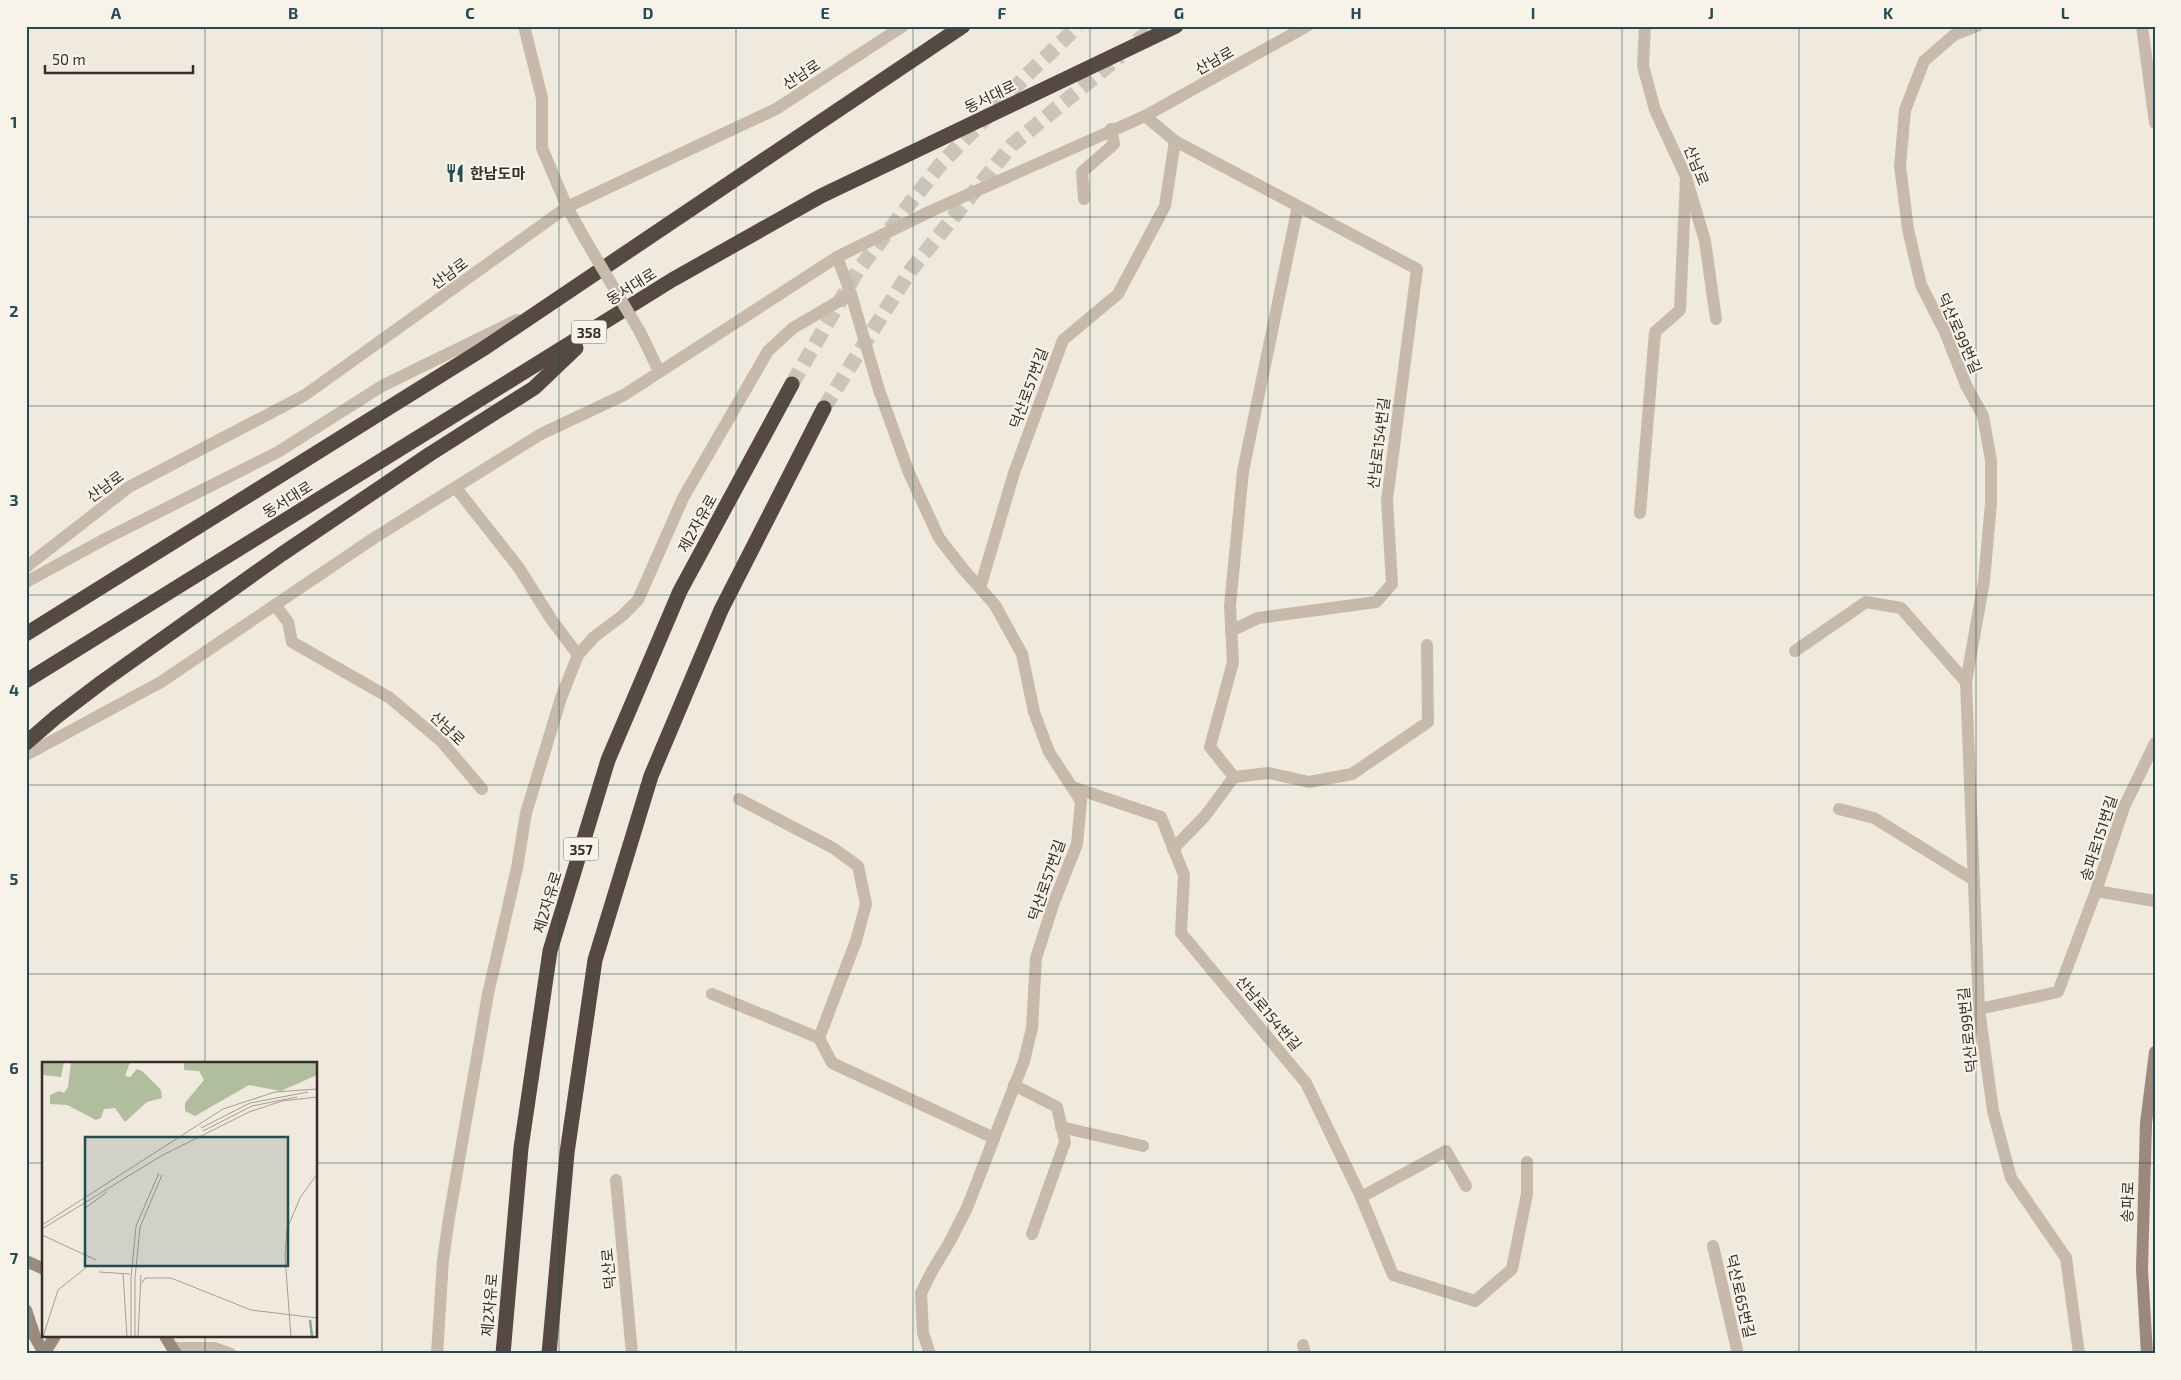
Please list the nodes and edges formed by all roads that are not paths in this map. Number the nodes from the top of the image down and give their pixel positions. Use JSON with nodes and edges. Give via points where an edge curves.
{"nodes":[{"id":1,"x":524,"y":26,"type":"edge"},
{"id":2,"x":903,"y":26,"type":"edge"},
{"id":3,"x":963,"y":26,"type":"edge"},
{"id":4,"x":1176,"y":26,"type":"edge"},
{"id":5,"x":1307,"y":26,"type":"edge"},
{"id":6,"x":1645,"y":26,"type":"edge"},
{"id":7,"x":1977,"y":26,"type":"edge"},
{"id":8,"x":2142,"y":26,"type":"edge"},
{"id":9,"x":1145,"y":116,"type":"junction"},
{"id":10,"x":2155,"y":123,"type":"edge"},
{"id":11,"x":1111,"y":129,"type":"junction"},
{"id":12,"x":1175,"y":142,"type":"junction"},
{"id":13,"x":1686,"y":177,"type":"junction"},
{"id":14,"x":1084,"y":199,"type":"dead end"},
{"id":15,"x":567,"y":206,"type":"junction"},
{"id":16,"x":1298,"y":206,"type":"junction"},
{"id":17,"x":837,"y":257,"type":"junction"},
{"id":18,"x":851,"y":294,"type":"junction"},
{"id":19,"x":553,"y":302,"type":"junction"},
{"id":20,"x":1716,"y":319,"type":"dead end"},
{"id":21,"x":600,"y":326,"type":"junction"},
{"id":22,"x":659,"y":371,"type":"junction"},
{"id":23,"x":792,"y":384,"type":"tunnel mouth"},
{"id":24,"x":824,"y":408,"type":"tunnel mouth"},
{"id":25,"x":456,"y":488,"type":"junction"},
{"id":26,"x":1640,"y":513,"type":"dead end"},
{"id":27,"x":26,"y":567,"type":"edge"},
{"id":28,"x":26,"y":582,"type":"edge"},
{"id":29,"x":980,"y":588,"type":"junction"},
{"id":30,"x":275,"y":605,"type":"junction"},
{"id":31,"x":1231,"y":630,"type":"junction"},
{"id":32,"x":26,"y":634,"type":"edge"},
{"id":33,"x":1427,"y":645,"type":"dead end"},
{"id":34,"x":1795,"y":651,"type":"dead end"},
{"id":35,"x":578,"y":655,"type":"junction"},
{"id":36,"x":26,"y":681,"type":"edge"},
{"id":37,"x":1966,"y":682,"type":"junction"},
{"id":38,"x":2155,"y":743,"type":"edge"},
{"id":39,"x":26,"y":744,"type":"edge"},
{"id":40,"x":26,"y":755,"type":"edge"},
{"id":41,"x":1234,"y":777,"type":"junction"},
{"id":42,"x":1072,"y":787,"type":"junction"},
{"id":43,"x":482,"y":789,"type":"dead end"},
{"id":44,"x":739,"y":798,"type":"dead end"},
{"id":45,"x":1839,"y":809,"type":"dead end"},
{"id":46,"x":1173,"y":849,"type":"junction"},
{"id":47,"x":1974,"y":880,"type":"junction"},
{"id":48,"x":2096,"y":891,"type":"junction"},
{"id":49,"x":2155,"y":901,"type":"edge"},
{"id":50,"x":712,"y":994,"type":"dead end"},
{"id":51,"x":1980,"y":1009,"type":"junction"},
{"id":52,"x":819,"y":1038,"type":"junction"},
{"id":53,"x":2155,"y":1052,"type":"edge"},
{"id":54,"x":1014,"y":1085,"type":"junction"},
{"id":55,"x":1061,"y":1127,"type":"junction"},
{"id":56,"x":994,"y":1138,"type":"junction"},
{"id":57,"x":1143,"y":1146,"type":"dead end"},
{"id":58,"x":1527,"y":1162,"type":"dead end"},
{"id":59,"x":616,"y":1180,"type":"dead end"},
{"id":60,"x":1466,"y":1186,"type":"dead end"},
{"id":61,"x":1361,"y":1197,"type":"junction"},
{"id":62,"x":1032,"y":1234,"type":"dead end"},
{"id":63,"x":1713,"y":1246,"type":"dead end"},
{"id":64,"x":26,"y":1261,"type":"edge"},
{"id":65,"x":42,"y":1268,"type":"edge"},
{"id":66,"x":26,"y":1310,"type":"edge"},
{"id":67,"x":54,"y":1338,"type":"edge"},
{"id":68,"x":166,"y":1338,"type":"edge"},
{"id":69,"x":175,"y":1351,"type":"edge"},
{"id":70,"x":44,"y":1354,"type":"edge"},
{"id":71,"x":231,"y":1354,"type":"edge"},
{"id":72,"x":437,"y":1354,"type":"edge"},
{"id":73,"x":503,"y":1354,"type":"edge"},
{"id":74,"x":549,"y":1354,"type":"edge"},
{"id":75,"x":632,"y":1354,"type":"edge"},
{"id":76,"x":930,"y":1354,"type":"edge"},
{"id":77,"x":1738,"y":1354,"type":"edge"},
{"id":78,"x":2079,"y":1354,"type":"edge"},
{"id":79,"x":2147,"y":1354,"type":"edge"}],
"edges":[{"from":1,"to":15,"type":"street","via":[[542,98],[542,148]]},
{"from":2,"to":15,"type":"street","name":"산남로","via":[[776,109]]},
{"from":3,"to":19,"type":"highway","name":"동서대로"},
{"from":4,"to":21,"type":"highway","name":"동서대로","number":"358","via":[[822,196],[672,280]]},
{"from":5,"to":9,"type":"street","name":"산남로"},
{"from":6,"to":13,"type":"street","name":"산남로","via":[[1643,66],[1655,110]]},
{"from":7,"to":37,"type":"street","name":"덕산로99번길","via":[[1954,35],[1924,61],[1906,110],[1900,166],[1908,229],[1920,285],[1983,416],[1991,460],[1984,582]]},
{"from":8,"to":10,"type":"street"},
{"from":9,"to":11,"type":"street","name":"산남로"},
{"from":9,"to":12,"type":"street","name":"산남로154번길"},
{"from":11,"to":14,"type":"street","via":[[1114,144],[1082,172]]},
{"from":11,"to":17,"type":"street","name":"산남로"},
{"from":12,"to":16,"type":"street","name":"산남로154번길"},
{"from":12,"to":29,"type":"street","name":"덕산로57번길","via":[[1165,206],[1118,294],[1063,340],[1014,473]]},
{"from":13,"to":20,"type":"street","name":"산남로","via":[[1705,242]]},
{"from":13,"to":26,"type":"street","via":[[1680,310],[1654,332]]},
{"from":15,"to":22,"type":"street","bridge":true},
{"from":15,"to":27,"type":"street","name":"산남로","via":[[305,395],[130,487]]},
{"from":16,"to":31,"type":"street","via":[[1243,471],[1230,606]]},
{"from":16,"to":31,"type":"street","name":"산남로154번길","via":[[1417,269],[1387,500],[1392,584],[1376,602],[1258,618]]},
{"from":17,"to":18,"type":"street","name":"덕산로57번길"},
{"from":17,"to":22,"type":"street","name":"산남로"},
{"from":18,"to":29,"type":"street","name":"덕산로57번길","via":[[879,390],[909,473],[939,538]]},
{"from":18,"to":35,"type":"street","via":[[793,328],[768,351],[683,498],[638,600]]},
{"from":19,"to":28,"type":"street","via":[[382,386],[278,452]]},
{"from":19,"to":32,"type":"highway","name":"동서대로"},
{"from":21,"to":36,"type":"highway","name":"동서대로","number":"358"},
{"from":21,"to":39,"type":"highway","via":[[534,388],[282,554],[102,682]]},
{"from":22,"to":25,"type":"street","name":"산남로","via":[[624,395],[541,434]]},
{"from":23,"to":73,"type":"highway","name":"제2자유로","number":"357","via":[[672,609],[608,760],[550,950],[521,1148]]},
{"from":24,"to":74,"type":"highway","via":[[722,610],[650,776],[595,960],[567,1153]]},
{"from":25,"to":30,"type":"street","name":"산남로","via":[[374,538]]},
{"from":25,"to":35,"type":"street","via":[[519,568]]},
{"from":29,"to":42,"type":"street","name":"덕산로57번길","via":[[995,605],[1022,654],[1034,712],[1049,752]]},
{"from":30,"to":40,"type":"street","name":"산남로","via":[[161,682]]},
{"from":30,"to":43,"type":"street","name":"산남로","via":[[288,622],[292,642],[390,698],[442,742]]},
{"from":31,"to":41,"type":"street","via":[[1234,662],[1210,747]]},
{"from":33,"to":41,"type":"street","via":[[1428,722],[1352,774],[1309,782],[1269,773]]},
{"from":34,"to":37,"type":"street","via":[[1866,602],[1900,608]]},
{"from":35,"to":72,"type":"street","via":[[561,698],[526,813],[488,994],[443,1260]]},
{"from":37,"to":47,"type":"street","name":"덕산로99번길"},
{"from":38,"to":48,"type":"street","name":"송파로151번길","via":[[2124,807]]},
{"from":41,"to":46,"type":"street","via":[[1205,816]]},
{"from":42,"to":46,"type":"street","name":"산남로154번길","via":[[1161,816]]},
{"from":42,"to":54,"type":"street","name":"덕산로57번길","via":[[1081,800],[1077,844],[1036,958],[1032,1028]]},
{"from":44,"to":52,"type":"street","via":[[833,848],[858,866],[866,904],[856,941]]},
{"from":45,"to":47,"type":"street","via":[[1874,818]]},
{"from":46,"to":61,"type":"street","name":"산남로154번길","via":[[1184,875],[1181,933],[1306,1083]]},
{"from":47,"to":51,"type":"street","name":"덕산로99번길"},
{"from":48,"to":49,"type":"street","name":"송파로151번길"},
{"from":48,"to":51,"type":"street","via":[[2058,992]]},
{"from":50,"to":52,"type":"street"},
{"from":51,"to":78,"type":"street","name":"덕산로99번길","via":[[1993,1111],[2011,1178],[2066,1258]]},
{"from":52,"to":56,"type":"street","via":[[832,1063]]},
{"from":53,"to":79,"type":"street","name":"송파로","via":[[2146,1123],[2142,1269]]},
{"from":54,"to":55,"type":"street","via":[[1057,1107]]},
{"from":54,"to":56,"type":"street","name":"덕산로57번길"},
{"from":55,"to":57,"type":"street"},
{"from":55,"to":62,"type":"street","via":[[1065,1142]]},
{"from":56,"to":76,"type":"street","name":"덕산로57번길","via":[[967,1208],[922,1294],[923,1333]]},
{"from":58,"to":61,"type":"street","name":"산남로154번길","via":[[1527,1194],[1512,1269],[1475,1301],[1394,1275]]},
{"from":59,"to":75,"type":"street","name":"덕산로"},
{"from":60,"to":61,"type":"street","via":[[1446,1151]]},
{"from":63,"to":77,"type":"street","name":"덕산로65번길"},
{"from":64,"to":65,"type":"street"},
{"from":66,"to":70,"type":"street"},
{"from":67,"to":70,"type":"street"},
{"from":68,"to":69,"type":"street"},
{"from":69,"to":71,"type":"street","via":[[216,1348]]}]}
